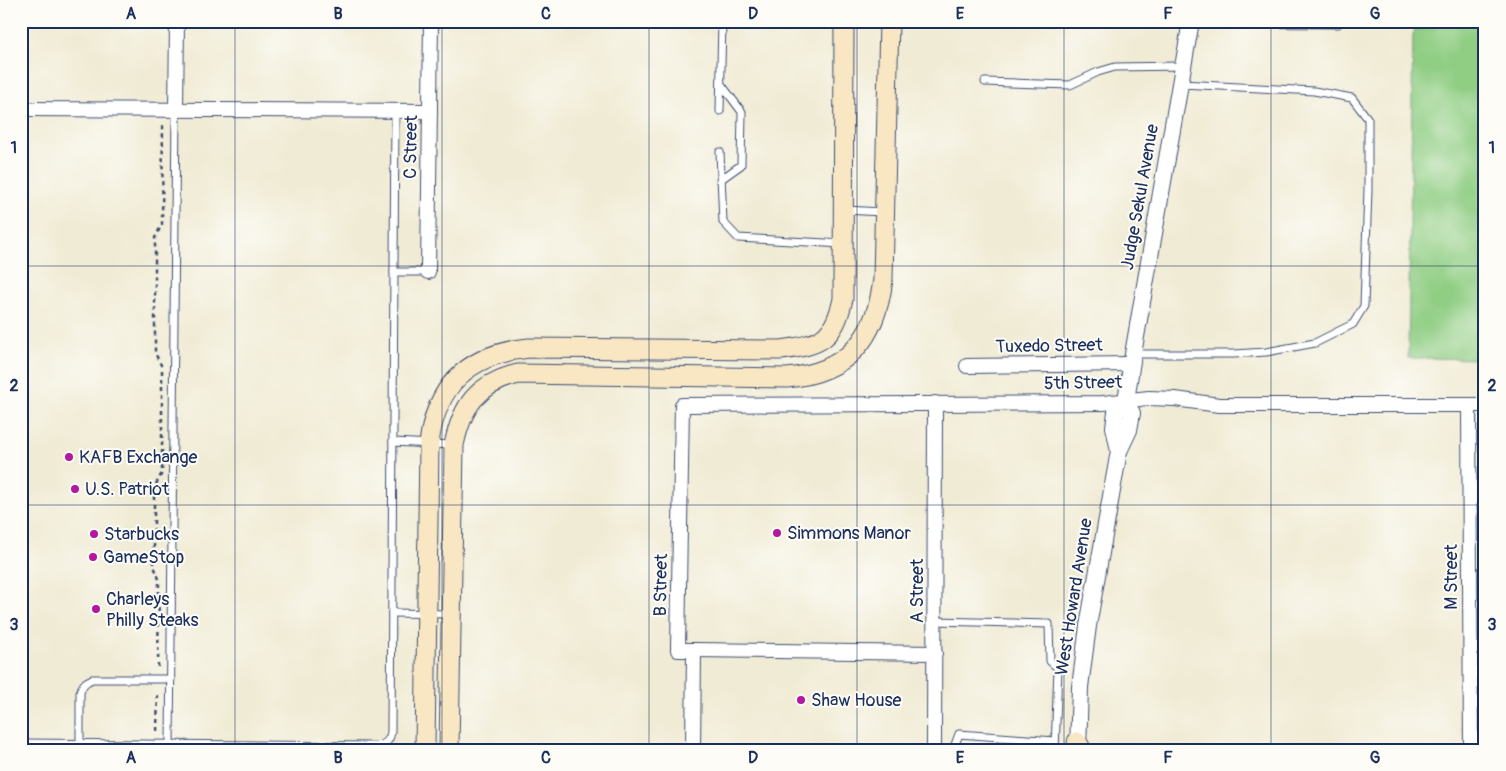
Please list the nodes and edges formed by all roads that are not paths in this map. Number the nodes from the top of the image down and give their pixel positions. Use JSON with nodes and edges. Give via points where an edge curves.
{"nodes":[{"id":1,"x":177,"y":21,"type":"edge"},
{"id":2,"x":431,"y":21,"type":"edge"},
{"id":3,"x":722,"y":21,"type":"edge"},
{"id":4,"x":844,"y":21,"type":"edge"},
{"id":5,"x":889,"y":21,"type":"edge"},
{"id":6,"x":1191,"y":22,"type":"edge"},
{"id":7,"x":1338,"y":24,"type":"dead end"},
{"id":8,"x":1183,"y":66,"type":"junction"},
{"id":9,"x":985,"y":82,"type":"dead end"},
{"id":10,"x":721,"y":84,"type":"junction"},
{"id":11,"x":1180,"y":84,"type":"junction"},
{"id":12,"x":21,"y":109,"type":"edge"},
{"id":13,"x":170,"y":111,"type":"junction"},
{"id":14,"x":394,"y":111,"type":"junction"},
{"id":15,"x":430,"y":111,"type":"junction"},
{"id":16,"x":720,"y":111,"type":"dead end"},
{"id":17,"x":720,"y":152,"type":"dead end"},
{"id":18,"x":720,"y":180,"type":"junction"},
{"id":19,"x":844,"y":210,"type":"junction"},
{"id":20,"x":885,"y":212,"type":"junction"},
{"id":21,"x":844,"y":244,"type":"junction"},
{"id":22,"x":394,"y":272,"type":"junction"},
{"id":23,"x":428,"y":272,"type":"joint"},
{"id":24,"x":967,"y":366,"type":"dead end"},
{"id":25,"x":1132,"y":366,"type":"junction"},
{"id":26,"x":1126,"y":401,"type":"junction"},
{"id":27,"x":935,"y":403,"type":"junction"},
{"id":28,"x":682,"y":405,"type":"joint"},
{"id":29,"x":1469,"y":405,"type":"junction"},
{"id":30,"x":1485,"y":405,"type":"edge"},
{"id":31,"x":393,"y":442,"type":"junction"},
{"id":32,"x":429,"y":444,"type":"junction"},
{"id":33,"x":454,"y":445,"type":"junction"},
{"id":34,"x":392,"y":613,"type":"junction"},
{"id":35,"x":428,"y":614,"type":"junction"},
{"id":36,"x":451,"y":614,"type":"junction"},
{"id":37,"x":935,"y":621,"type":"junction"},
{"id":38,"x":694,"y":650,"type":"junction"},
{"id":39,"x":935,"y":653,"type":"junction"},
{"id":40,"x":171,"y":679,"type":"junction"},
{"id":41,"x":1055,"y":741,"type":"junction"},
{"id":42,"x":21,"y":743,"type":"edge"},
{"id":43,"x":80,"y":744,"type":"junction"},
{"id":44,"x":170,"y":744,"type":"junction"},
{"id":45,"x":1079,"y":747,"type":"edge"},
{"id":46,"x":425,"y":749,"type":"edge"},
{"id":47,"x":449,"y":749,"type":"edge"},
{"id":48,"x":693,"y":750,"type":"edge"},
{"id":49,"x":934,"y":750,"type":"edge"},
{"id":50,"x":953,"y":750,"type":"edge"},
{"id":51,"x":1055,"y":750,"type":"edge"},
{"id":52,"x":1471,"y":750,"type":"edge"}],
"edges":[{"from":1,"to":13,"type":"street"},
{"from":2,"to":15,"type":"street","name":"C Street"},
{"from":3,"to":10,"type":"lane"},
{"from":4,"to":19,"type":"main road"},
{"from":5,"to":20,"type":"main road"},
{"from":6,"to":7,"type":"lane"},
{"from":6,"to":8,"type":"street","name":"Judge Sekul Avenue"},
{"from":8,"to":9,"type":"lane","via":[[1115,67],[1070,85]]},
{"from":8,"to":11,"type":"street","name":"Judge Sekul Avenue"},
{"from":10,"to":16,"type":"lane"},
{"from":10,"to":18,"type":"lane","via":[[742,112],[742,130],[741,165]]},
{"from":11,"to":25,"type":"street","name":"Judge Sekul Avenue"},
{"from":11,"to":25,"type":"lane","via":[[1314,91],[1352,98],[1368,119],[1364,306],[1353,324],[1315,343],[1266,352]]},
{"from":12,"to":13,"type":"street"},
{"from":13,"to":14,"type":"street"},
{"from":13,"to":40,"type":"lane"},
{"from":14,"to":15,"type":"street"},
{"from":14,"to":22,"type":"lane"},
{"from":15,"to":23,"type":"street","name":"C Street"},
{"from":17,"to":18,"type":"lane"},
{"from":18,"to":21,"type":"lane","via":[[723,222],[738,238]]},
{"from":19,"to":20,"type":"lane"},
{"from":19,"to":21,"type":"main road"},
{"from":20,"to":33,"type":"main road","via":[[881,299],[867,334],[844,360],[829,368],[787,378],[518,374],[502,378],[471,400],[463,412]]},
{"from":21,"to":32,"type":"main road","via":[[842,307],[832,330],[823,339],[781,350],[529,348],[493,355],[476,363],[449,386],[431,425]]},
{"from":22,"to":23,"type":"lane"},
{"from":22,"to":31,"type":"lane"},
{"from":24,"to":25,"type":"street","name":"Tuxedo Street"},
{"from":25,"to":26,"type":"street","name":"West Howard Avenue"},
{"from":26,"to":27,"type":"street","name":"5th Street"},
{"from":26,"to":29,"type":"street","name":"5th Street","via":[[1149,398],[1219,405]]},
{"from":26,"to":45,"type":"street","name":"West Howard Avenue","via":[[1132,413],[1129,430],[1118,451],[1088,626],[1080,687]]},
{"from":27,"to":28,"type":"street","name":"5th Street"},
{"from":27,"to":37,"type":"street","name":"A Street"},
{"from":28,"to":38,"type":"street","name":"B Street","via":[[678,650]]},
{"from":29,"to":30,"type":"street","name":"5th Street"},
{"from":29,"to":52,"type":"street","name":"M Street"},
{"from":31,"to":32,"type":"lane"},
{"from":31,"to":34,"type":"lane"},
{"from":32,"to":33,"type":"lane"},
{"from":32,"to":35,"type":"main road"},
{"from":33,"to":36,"type":"main road"},
{"from":34,"to":35,"type":"lane"},
{"from":34,"to":44,"type":"lane","via":[[391,732],[386,743],[377,746]]},
{"from":35,"to":36,"type":"lane"},
{"from":35,"to":46,"type":"main road"},
{"from":36,"to":47,"type":"main road"},
{"from":37,"to":39,"type":"street","name":"A Street"},
{"from":37,"to":41,"type":"lane","via":[[1049,624],[1050,661],[1058,668]]},
{"from":38,"to":39,"type":"street"},
{"from":38,"to":48,"type":"street"},
{"from":39,"to":49,"type":"street","name":"A Street"},
{"from":40,"to":43,"type":"lane","via":[[88,681],[80,693]]},
{"from":40,"to":44,"type":"lane"},
{"from":41,"to":50,"type":"lane","via":[[959,734]]},
{"from":41,"to":51,"type":"lane"},
{"from":42,"to":43,"type":"lane"},
{"from":43,"to":44,"type":"lane"}]}
